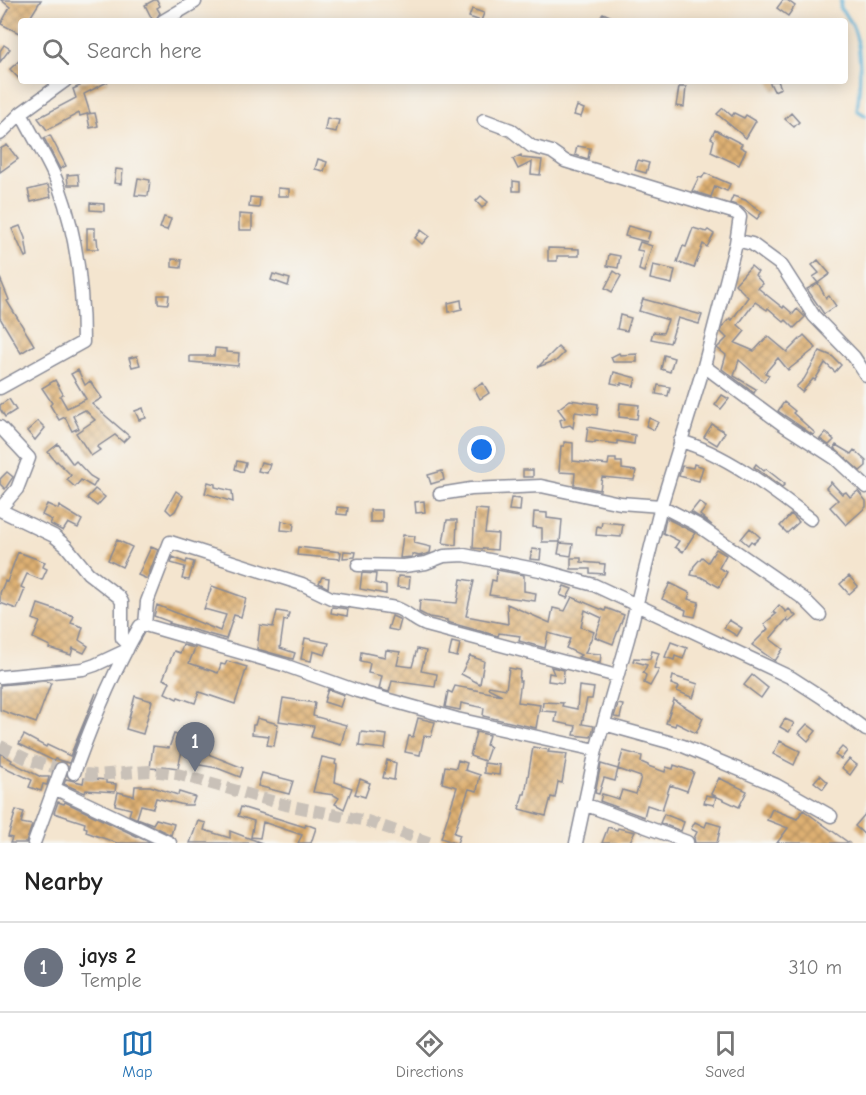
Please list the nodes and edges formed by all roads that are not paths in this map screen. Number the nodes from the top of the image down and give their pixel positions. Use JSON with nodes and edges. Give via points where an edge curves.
{"nodes":[{"id":1,"x":195,"y":3,"type":"dead end"},
{"id":2,"x":168,"y":18,"type":"edge"},
{"id":3,"x":61,"y":84,"type":"edge"},
{"id":4,"x":21,"y":113,"type":"junction"},
{"id":5,"x":484,"y":120,"type":"dead end"},
{"id":6,"x":0,"y":134,"type":"edge"},
{"id":7,"x":736,"y":243,"type":"junction"},
{"id":8,"x":704,"y":366,"type":"junction"},
{"id":9,"x":866,"y":375,"type":"edge"},
{"id":10,"x":0,"y":388,"type":"edge"},
{"id":11,"x":0,"y":427,"type":"edge"},
{"id":12,"x":680,"y":441,"type":"junction"},
{"id":13,"x":866,"y":487,"type":"edge"},
{"id":14,"x":440,"y":494,"type":"dead end"},
{"id":15,"x":661,"y":506,"type":"junction"},
{"id":16,"x":0,"y":509,"type":"edge"},
{"id":17,"x":811,"y":519,"type":"dead end"},
{"id":18,"x":358,"y":565,"type":"dead end"},
{"id":19,"x":637,"y":604,"type":"junction"},
{"id":20,"x":820,"y":615,"type":"dead end"},
{"id":21,"x":145,"y":625,"type":"junction"},
{"id":22,"x":128,"y":647,"type":"junction"},
{"id":23,"x":617,"y":676,"type":"junction"},
{"id":24,"x":0,"y":677,"type":"edge"},
{"id":25,"x":604,"y":724,"type":"junction"},
{"id":26,"x":866,"y":730,"type":"edge"},
{"id":27,"x":596,"y":750,"type":"junction"},
{"id":28,"x":61,"y":769,"type":"dead end"},
{"id":29,"x":74,"y":773,"type":"dead end"},
{"id":30,"x":54,"y":788,"type":"junction"},
{"id":31,"x":584,"y":804,"type":"junction"},
{"id":32,"x":831,"y":816,"type":"dead end"},
{"id":33,"x":34,"y":843,"type":"edge"},
{"id":34,"x":170,"y":843,"type":"edge"},
{"id":35,"x":576,"y":843,"type":"edge"},
{"id":36,"x":687,"y":843,"type":"edge"}],
"edges":[{"from":1,"to":2,"type":"street"},
{"from":3,"to":4,"type":"street"},
{"from":4,"to":6,"type":"street"},
{"from":4,"to":10,"type":"street","via":[[58,186],[74,239],[83,342]]},
{"from":5,"to":7,"type":"street","via":[[511,130],[531,146],[565,161],[736,213],[740,219]]},
{"from":7,"to":8,"type":"street"},
{"from":7,"to":9,"type":"street","via":[[752,244],[782,266],[814,316]]},
{"from":8,"to":12,"type":"street"},
{"from":8,"to":13,"type":"street","via":[[836,459]]},
{"from":11,"to":16,"type":"street","via":[[28,458],[17,489]]},
{"from":12,"to":15,"type":"street"},
{"from":12,"to":17,"type":"street","via":[[701,448],[752,477]]},
{"from":14,"to":15,"type":"street","via":[[541,486],[620,503]]},
{"from":15,"to":19,"type":"street"},
{"from":15,"to":20,"type":"street","via":[[696,524],[804,599]]},
{"from":16,"to":22,"type":"street","via":[[54,536],[88,573],[119,597],[122,638]]},
{"from":18,"to":19,"type":"street","via":[[418,565],[444,556],[464,555],[594,585]]},
{"from":19,"to":23,"type":"street"},
{"from":19,"to":26,"type":"street","via":[[792,678]]},
{"from":21,"to":22,"type":"street","via":[[140,626]]},
{"from":21,"to":23,"type":"street","via":[[147,602],[170,543],[302,584],[331,598],[396,608],[416,622]]},
{"from":21,"to":27,"type":"street","via":[[457,719]]},
{"from":22,"to":24,"type":"street","via":[[83,669]]},
{"from":22,"to":29,"type":"street"},
{"from":23,"to":25,"type":"street"},
{"from":25,"to":27,"type":"street"},
{"from":25,"to":32,"type":"street","via":[[683,746],[776,785]]},
{"from":27,"to":31,"type":"street"},
{"from":28,"to":30,"type":"street"},
{"from":30,"to":33,"type":"street"},
{"from":30,"to":34,"type":"street"},
{"from":31,"to":35,"type":"street"},
{"from":31,"to":36,"type":"street"}]}
